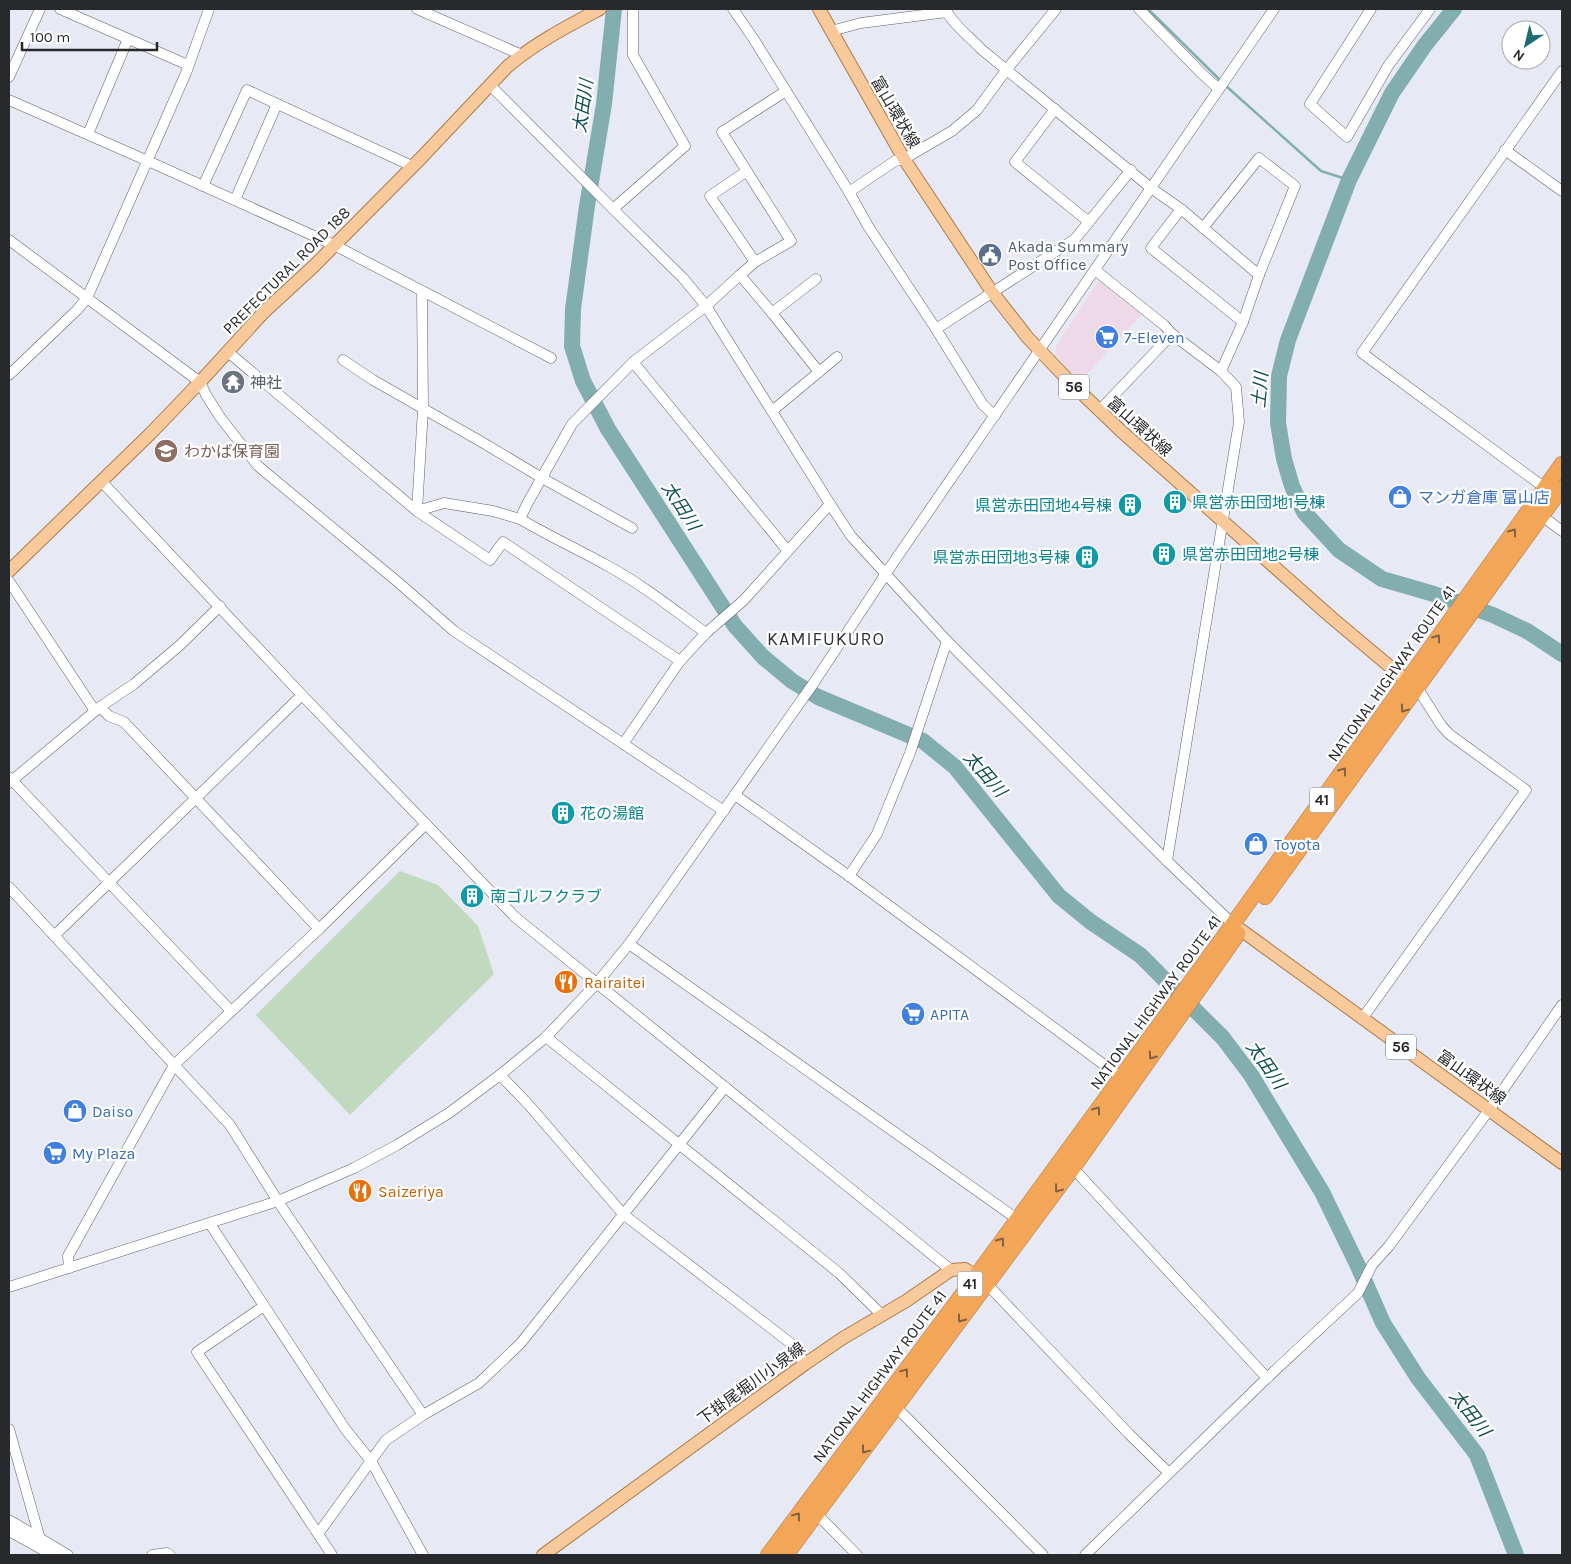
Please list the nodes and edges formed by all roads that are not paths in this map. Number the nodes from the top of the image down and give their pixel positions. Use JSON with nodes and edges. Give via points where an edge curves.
{"nodes":[{"id":1,"x":40,"y":9,"type":"edge"},
{"id":2,"x":60,"y":9,"type":"edge"},
{"id":3,"x":209,"y":9,"type":"edge"},
{"id":4,"x":417,"y":9,"type":"edge"},
{"id":5,"x":600,"y":9,"type":"edge"},
{"id":6,"x":633,"y":9,"type":"edge"},
{"id":7,"x":732,"y":9,"type":"edge"},
{"id":8,"x":819,"y":9,"type":"edge"},
{"id":9,"x":1056,"y":9,"type":"edge"},
{"id":10,"x":1139,"y":9,"type":"edge"},
{"id":11,"x":1274,"y":9,"type":"edge"},
{"id":12,"x":1371,"y":9,"type":"edge"},
{"id":13,"x":1430,"y":9,"type":"edge"},
{"id":14,"x":947,"y":10,"type":"edge"},
{"id":15,"x":831,"y":31,"type":"junction"},
{"id":16,"x":128,"y":39,"type":"junction"},
{"id":17,"x":522,"y":54,"type":"junction"},
{"id":18,"x":188,"y":64,"type":"junction"},
{"id":19,"x":1007,"y":69,"type":"junction"},
{"id":20,"x":1562,"y":71,"type":"edge"},
{"id":21,"x":9,"y":77,"type":"edge"},
{"id":22,"x":490,"y":85,"type":"junction"},
{"id":23,"x":1219,"y":89,"type":"junction"},
{"id":24,"x":786,"y":91,"type":"junction"},
{"id":25,"x":9,"y":100,"type":"edge"},
{"id":26,"x":277,"y":104,"type":"junction"},
{"id":27,"x":1055,"y":109,"type":"junction"},
{"id":28,"x":88,"y":134,"type":"junction"},
{"id":29,"x":1505,"y":150,"type":"junction"},
{"id":30,"x":904,"y":158,"type":"junction"},
{"id":31,"x":148,"y":161,"type":"junction"},
{"id":32,"x":412,"y":166,"type":"junction"},
{"id":33,"x":1131,"y":170,"type":"junction"},
{"id":34,"x":747,"y":171,"type":"junction"},
{"id":35,"x":203,"y":186,"type":"junction"},
{"id":36,"x":1151,"y":188,"type":"junction"},
{"id":37,"x":1562,"y":191,"type":"edge"},
{"id":38,"x":849,"y":192,"type":"junction"},
{"id":39,"x":235,"y":200,"type":"junction"},
{"id":40,"x":613,"y":209,"type":"junction"},
{"id":41,"x":1181,"y":210,"type":"junction"},
{"id":42,"x":1089,"y":222,"type":"junction"},
{"id":43,"x":1203,"y":228,"type":"junction"},
{"id":44,"x":9,"y":240,"type":"edge"},
{"id":45,"x":334,"y":245,"type":"junction"},
{"id":46,"x":755,"y":262,"type":"junction"},
{"id":47,"x":1095,"y":270,"type":"junction"},
{"id":48,"x":740,"y":275,"type":"junction"},
{"id":49,"x":1259,"y":275,"type":"junction"},
{"id":50,"x":816,"y":279,"type":"dead end"},
{"id":51,"x":422,"y":291,"type":"junction"},
{"id":52,"x":992,"y":292,"type":"junction"},
{"id":53,"x":87,"y":298,"type":"junction"},
{"id":54,"x":706,"y":306,"type":"junction"},
{"id":55,"x":772,"y":313,"type":"junction"},
{"id":56,"x":1243,"y":322,"type":"junction"},
{"id":57,"x":936,"y":329,"type":"junction"},
{"id":58,"x":1172,"y":334,"type":"junction"},
{"id":59,"x":1039,"y":350,"type":"junction"},
{"id":60,"x":228,"y":352,"type":"junction"},
{"id":61,"x":838,"y":357,"type":"dead end"},
{"id":62,"x":551,"y":358,"type":"dead end"},
{"id":63,"x":343,"y":360,"type":"dead end"},
{"id":64,"x":632,"y":362,"type":"junction"},
{"id":65,"x":1221,"y":371,"type":"junction"},
{"id":66,"x":819,"y":372,"type":"junction"},
{"id":67,"x":9,"y":375,"type":"edge"},
{"id":68,"x":200,"y":382,"type":"junction"},
{"id":69,"x":423,"y":409,"type":"junction"},
{"id":70,"x":772,"y":411,"type":"junction"},
{"id":71,"x":1100,"y":411,"type":"junction"},
{"id":72,"x":995,"y":416,"type":"junction"},
{"id":73,"x":1562,"y":464,"type":"edge"},
{"id":74,"x":542,"y":478,"type":"junction"},
{"id":75,"x":102,"y":482,"type":"junction"},
{"id":76,"x":1545,"y":488,"type":"junction"},
{"id":77,"x":1562,"y":488,"type":"edge"},
{"id":78,"x":830,"y":504,"type":"junction"},
{"id":79,"x":417,"y":511,"type":"junction"},
{"id":80,"x":1542,"y":516,"type":"junction"},
{"id":81,"x":520,"y":519,"type":"junction"},
{"id":82,"x":1223,"y":520,"type":"junction"},
{"id":83,"x":632,"y":528,"type":"dead end"},
{"id":84,"x":1562,"y":531,"type":"edge"},
{"id":85,"x":787,"y":550,"type":"junction"},
{"id":86,"x":9,"y":571,"type":"edge"},
{"id":87,"x":885,"y":574,"type":"junction"},
{"id":88,"x":1490,"y":575,"type":"junction"},
{"id":89,"x":9,"y":581,"type":"edge"},
{"id":90,"x":220,"y":606,"type":"junction"},
{"id":91,"x":706,"y":632,"type":"junction"},
{"id":92,"x":947,"y":641,"type":"junction"},
{"id":93,"x":680,"y":661,"type":"junction"},
{"id":94,"x":1412,"y":685,"type":"junction"},
{"id":95,"x":302,"y":695,"type":"junction"},
{"id":96,"x":97,"y":709,"type":"junction"},
{"id":97,"x":624,"y":744,"type":"junction"},
{"id":98,"x":10,"y":780,"type":"edge"},
{"id":99,"x":735,"y":795,"type":"junction"},
{"id":100,"x":196,"y":798,"type":"junction"},
{"id":101,"x":724,"y":811,"type":"junction"},
{"id":102,"x":426,"y":824,"type":"junction"},
{"id":103,"x":1167,"y":861,"type":"junction"},
{"id":104,"x":849,"y":876,"type":"junction"},
{"id":105,"x":109,"y":882,"type":"junction"},
{"id":106,"x":9,"y":887,"type":"edge"},
{"id":107,"x":1237,"y":927,"type":"junction"},
{"id":108,"x":320,"y":929,"type":"junction"},
{"id":109,"x":54,"y":936,"type":"junction"},
{"id":110,"x":629,"y":944,"type":"junction"},
{"id":111,"x":597,"y":983,"type":"junction"},
{"id":112,"x":1562,"y":1005,"type":"edge"},
{"id":113,"x":231,"y":1011,"type":"junction"},
{"id":114,"x":1362,"y":1019,"type":"junction"},
{"id":115,"x":546,"y":1037,"type":"junction"},
{"id":116,"x":174,"y":1065,"type":"junction"},
{"id":117,"x":500,"y":1075,"type":"junction"},
{"id":118,"x":1126,"y":1081,"type":"junction"},
{"id":119,"x":725,"y":1087,"type":"junction"},
{"id":120,"x":1489,"y":1110,"type":"junction"},
{"id":121,"x":679,"y":1145,"type":"junction"},
{"id":122,"x":1562,"y":1162,"type":"edge"},
{"id":123,"x":1073,"y":1168,"type":"junction"},
{"id":124,"x":278,"y":1201,"type":"junction"},
{"id":125,"x":622,"y":1214,"type":"junction"},
{"id":126,"x":1017,"y":1219,"type":"junction"},
{"id":127,"x":210,"y":1224,"type":"junction"},
{"id":128,"x":69,"y":1268,"type":"junction"},
{"id":129,"x":951,"y":1270,"type":"junction"},
{"id":130,"x":982,"y":1280,"type":"junction"},
{"id":131,"x":9,"y":1287,"type":"edge"},
{"id":132,"x":264,"y":1306,"type":"junction"},
{"id":133,"x":882,"y":1315,"type":"junction"},
{"id":134,"x":805,"y":1364,"type":"junction"},
{"id":135,"x":1267,"y":1378,"type":"junction"},
{"id":136,"x":891,"y":1402,"type":"junction"},
{"id":137,"x":423,"y":1415,"type":"junction"},
{"id":138,"x":9,"y":1429,"type":"edge"},
{"id":139,"x":371,"y":1461,"type":"junction"},
{"id":140,"x":1169,"y":1473,"type":"junction"},
{"id":141,"x":817,"y":1514,"type":"junction"},
{"id":142,"x":9,"y":1520,"type":"edge"},
{"id":143,"x":9,"y":1531,"type":"edge"},
{"id":144,"x":318,"y":1534,"type":"junction"},
{"id":145,"x":40,"y":1539,"type":"junction"},
{"id":146,"x":52,"y":1555,"type":"edge"},
{"id":147,"x":68,"y":1555,"type":"edge"},
{"id":148,"x":152,"y":1555,"type":"edge"},
{"id":149,"x":170,"y":1555,"type":"edge"},
{"id":150,"x":332,"y":1555,"type":"edge"},
{"id":151,"x":422,"y":1555,"type":"edge"},
{"id":152,"x":543,"y":1555,"type":"edge"},
{"id":153,"x":768,"y":1555,"type":"edge"},
{"id":154,"x":786,"y":1555,"type":"edge"},
{"id":155,"x":857,"y":1555,"type":"edge"},
{"id":156,"x":1043,"y":1555,"type":"edge"},
{"id":157,"x":1085,"y":1555,"type":"edge"}],
"edges":[{"from":1,"to":21,"type":"street"},
{"from":2,"to":16,"type":"street"},
{"from":3,"to":18,"type":"street"},
{"from":4,"to":17,"type":"street"},
{"from":5,"to":17,"type":"main road","name":"PREFECTURAL ROAD 188"},
{"from":6,"to":40,"type":"street","via":[[633,55],[685,146]]},
{"from":7,"to":24,"type":"street"},
{"from":8,"to":15,"type":"main road","name":"富山環状線","number":"56"},
{"from":9,"to":19,"type":"street"},
{"from":10,"to":23,"type":"street"},
{"from":11,"to":23,"type":"street"},
{"from":12,"to":13,"type":"street","via":[[1310,104],[1347,137],[1388,66]]},
{"from":14,"to":15,"type":"street","via":[[861,23]]},
{"from":14,"to":19,"type":"street","via":[[981,50]]},
{"from":15,"to":30,"type":"main road","name":"富山環状線","number":"56"},
{"from":16,"to":18,"type":"street"},
{"from":16,"to":28,"type":"street"},
{"from":17,"to":22,"type":"main road","name":"PREFECTURAL ROAD 188"},
{"from":18,"to":31,"type":"street"},
{"from":19,"to":27,"type":"street"},
{"from":19,"to":30,"type":"street","via":[[977,110],[952,131]]},
{"from":20,"to":29,"type":"street"},
{"from":22,"to":32,"type":"main road","name":"PREFECTURAL ROAD 188"},
{"from":22,"to":40,"type":"street"},
{"from":23,"to":36,"type":"street"},
{"from":24,"to":34,"type":"street","via":[[722,132]]},
{"from":24,"to":38,"type":"street"},
{"from":25,"to":28,"type":"street"},
{"from":26,"to":32,"type":"street"},
{"from":26,"to":35,"type":"street","via":[[246,90]]},
{"from":26,"to":39,"type":"street"},
{"from":27,"to":33,"type":"street"},
{"from":27,"to":42,"type":"street","via":[[1015,162]]},
{"from":28,"to":31,"type":"street"},
{"from":29,"to":37,"type":"street"},
{"from":29,"to":76,"type":"street","via":[[1362,353]]},
{"from":30,"to":38,"type":"street"},
{"from":30,"to":52,"type":"main road","name":"富山環状線","number":"56"},
{"from":31,"to":35,"type":"street"},
{"from":31,"to":53,"type":"street"},
{"from":32,"to":45,"type":"main road","name":"PREFECTURAL ROAD 188"},
{"from":33,"to":36,"type":"street"},
{"from":33,"to":42,"type":"street"},
{"from":34,"to":46,"type":"street","via":[[710,196]]},
{"from":34,"to":46,"type":"street","via":[[792,241]]},
{"from":35,"to":39,"type":"street"},
{"from":36,"to":41,"type":"street"},
{"from":36,"to":47,"type":"street"},
{"from":38,"to":57,"type":"street"},
{"from":39,"to":45,"type":"street"},
{"from":40,"to":54,"type":"street","via":[[683,278]]},
{"from":41,"to":43,"type":"street"},
{"from":41,"to":56,"type":"street","via":[[1151,248]]},
{"from":42,"to":52,"type":"street","via":[[1074,239]]},
{"from":43,"to":49,"type":"street"},
{"from":43,"to":49,"type":"street","via":[[1259,158],[1295,186]]},
{"from":44,"to":53,"type":"street"},
{"from":45,"to":51,"type":"street"},
{"from":45,"to":60,"type":"main road","name":"PREFECTURAL ROAD 188","via":[[264,312]]},
{"from":46,"to":48,"type":"street"},
{"from":47,"to":58,"type":"street"},
{"from":47,"to":59,"type":"street"},
{"from":48,"to":54,"type":"street"},
{"from":48,"to":55,"type":"street"},
{"from":49,"to":56,"type":"street"},
{"from":50,"to":55,"type":"street"},
{"from":51,"to":62,"type":"street"},
{"from":51,"to":69,"type":"street"},
{"from":52,"to":57,"type":"street"},
{"from":52,"to":59,"type":"main road","name":"富山環状線","number":"56"},
{"from":53,"to":67,"type":"street"},
{"from":53,"to":68,"type":"street"},
{"from":54,"to":64,"type":"street"},
{"from":54,"to":70,"type":"street"},
{"from":55,"to":66,"type":"street"},
{"from":56,"to":65,"type":"street"},
{"from":57,"to":72,"type":"street","via":[[983,405]]},
{"from":58,"to":65,"type":"street"},
{"from":58,"to":71,"type":"street"},
{"from":59,"to":71,"type":"main road","name":"富山環状線","number":"56"},
{"from":59,"to":72,"type":"street"},
{"from":60,"to":68,"type":"main road","name":"PREFECTURAL ROAD 188"},
{"from":60,"to":79,"type":"street"},
{"from":61,"to":66,"type":"street"},
{"from":63,"to":69,"type":"street"},
{"from":64,"to":74,"type":"street","via":[[572,424]]},
{"from":64,"to":85,"type":"street"},
{"from":65,"to":82,"type":"street","via":[[1236,387],[1239,422]]},
{"from":66,"to":70,"type":"street"},
{"from":68,"to":75,"type":"main road","name":"PREFECTURAL ROAD 188"},
{"from":68,"to":97,"type":"street","via":[[220,417],[258,466],[454,631]]},
{"from":69,"to":74,"type":"street"},
{"from":69,"to":79,"type":"street"},
{"from":70,"to":78,"type":"street"},
{"from":71,"to":82,"type":"main road","name":"富山環状線","number":"56"},
{"from":72,"to":87,"type":"street"},
{"from":73,"to":76,"type":"highway","name":"NATIONAL HIGHWAY ROUTE 41","number":"41"},
{"from":74,"to":81,"type":"street"},
{"from":74,"to":83,"type":"street"},
{"from":75,"to":86,"type":"main road","name":"PREFECTURAL ROAD 188"},
{"from":75,"to":90,"type":"street"},
{"from":88,"to":76,"type":"highway","name":"NATIONAL HIGHWAY ROUTE 41","number":"41","one_way":true},
{"from":77,"to":80,"type":"highway","name":"NATIONAL HIGHWAY ROUTE 41","number":"41"},
{"from":78,"to":85,"type":"street"},
{"from":78,"to":87,"type":"street","via":[[851,536]]},
{"from":79,"to":81,"type":"street","via":[[444,503]]},
{"from":79,"to":93,"type":"street","via":[[490,560],[503,542]]},
{"from":80,"to":84,"type":"street"},
{"from":80,"to":88,"type":"highway","name":"NATIONAL HIGHWAY ROUTE 41","number":"41"},
{"from":81,"to":91,"type":"street","via":[[608,566]]},
{"from":82,"to":94,"type":"main road","name":"富山環状線","number":"56"},
{"from":82,"to":103,"type":"street"},
{"from":85,"to":91,"type":"street","via":[[744,600]]},
{"from":87,"to":92,"type":"street"},
{"from":87,"to":99,"type":"street"},
{"from":88,"to":94,"type":"highway","name":"NATIONAL HIGHWAY ROUTE 41","number":"41"},
{"from":89,"to":96,"type":"street"},
{"from":90,"to":95,"type":"street"},
{"from":90,"to":96,"type":"street","via":[[134,684]]},
{"from":91,"to":93,"type":"street"},
{"from":92,"to":103,"type":"street"},
{"from":92,"to":104,"type":"street","via":[[910,753],[877,834]]},
{"from":93,"to":97,"type":"street"},
{"from":94,"to":107,"type":"highway","name":"NATIONAL HIGHWAY ROUTE 41","number":"41"},
{"from":94,"to":114,"type":"street","via":[[1449,734],[1526,790]]},
{"from":95,"to":100,"type":"street"},
{"from":95,"to":102,"type":"street"},
{"from":96,"to":98,"type":"street"},
{"from":96,"to":100,"type":"street","via":[[124,722]]},
{"from":97,"to":101,"type":"street"},
{"from":98,"to":105,"type":"street"},
{"from":99,"to":101,"type":"street"},
{"from":99,"to":104,"type":"street"},
{"from":100,"to":105,"type":"street"},
{"from":100,"to":108,"type":"street"},
{"from":101,"to":110,"type":"street"},
{"from":102,"to":108,"type":"street"},
{"from":102,"to":111,"type":"street","via":[[515,916]]},
{"from":103,"to":107,"type":"street"},
{"from":104,"to":118,"type":"street"},
{"from":105,"to":109,"type":"street"},
{"from":105,"to":113,"type":"street"},
{"from":106,"to":109,"type":"street"},
{"from":107,"to":114,"type":"main road","name":"富山環状線","number":"56"},
{"from":107,"to":118,"type":"highway","name":"NATIONAL HIGHWAY ROUTE 41","number":"41"},
{"from":108,"to":113,"type":"street"},
{"from":109,"to":116,"type":"street"},
{"from":110,"to":111,"type":"street"},
{"from":110,"to":126,"type":"street"},
{"from":111,"to":115,"type":"street"},
{"from":111,"to":119,"type":"street"},
{"from":112,"to":120,"type":"street"},
{"from":113,"to":116,"type":"street"},
{"from":114,"to":120,"type":"main road","name":"富山環状線","number":"56"},
{"from":115,"to":117,"type":"street"},
{"from":115,"to":121,"type":"street"},
{"from":116,"to":124,"type":"street","via":[[230,1125]]},
{"from":116,"to":128,"type":"street","via":[[68,1256]]},
{"from":117,"to":124,"type":"street","via":[[449,1113],[397,1145],[354,1168]]},
{"from":117,"to":125,"type":"street"},
{"from":118,"to":123,"type":"highway","name":"NATIONAL HIGHWAY ROUTE 41","number":"41"},
{"from":126,"to":118,"type":"highway","name":"NATIONAL HIGHWAY ROUTE 41","number":"41","one_way":true},
{"from":119,"to":121,"type":"street"},
{"from":119,"to":129,"type":"street"},
{"from":120,"to":122,"type":"main road","name":"富山環状線","number":"56"},
{"from":120,"to":135,"type":"street","via":[[1372,1265],[1358,1293]]},
{"from":121,"to":125,"type":"street"},
{"from":121,"to":133,"type":"street","via":[[839,1273]]},
{"from":123,"to":130,"type":"highway","name":"NATIONAL HIGHWAY ROUTE 41","number":"41","one_way":true},
{"from":123,"to":135,"type":"street"},
{"from":124,"to":127,"type":"street"},
{"from":124,"to":137,"type":"street"},
{"from":125,"to":134,"type":"street","via":[[793,1345]]},
{"from":125,"to":137,"type":"street","via":[[503,1362],[480,1383]]},
{"from":130,"to":126,"type":"highway","name":"NATIONAL HIGHWAY ROUTE 41","number":"41","one_way":true},
{"from":127,"to":128,"type":"street"},
{"from":127,"to":132,"type":"street"},
{"from":128,"to":131,"type":"street"},
{"from":129,"to":130,"type":"main road","via":[[965,1269]]},
{"from":129,"to":133,"type":"main road","name":"下掛尾堀川小泉線"},
{"from":130,"to":136,"type":"highway","name":"NATIONAL HIGHWAY ROUTE 41","number":"41"},
{"from":130,"to":140,"type":"street"},
{"from":132,"to":139,"type":"street","via":[[346,1430]]},
{"from":132,"to":144,"type":"street","via":[[197,1352]]},
{"from":133,"to":134,"type":"main road","name":"下掛尾堀川小泉線"},
{"from":134,"to":152,"type":"main road","name":"下掛尾堀川小泉線"},
{"from":135,"to":140,"type":"street"},
{"from":136,"to":141,"type":"highway","name":"NATIONAL HIGHWAY ROUTE 41","number":"41","one_way":true},
{"from":153,"to":136,"type":"highway","name":"NATIONAL HIGHWAY ROUTE 41","number":"41","one_way":true},
{"from":136,"to":156,"type":"street"},
{"from":137,"to":139,"type":"street","via":[[386,1440]]},
{"from":138,"to":145,"type":"street"},
{"from":139,"to":144,"type":"street"},
{"from":139,"to":151,"type":"street"},
{"from":140,"to":157,"type":"street"},
{"from":141,"to":154,"type":"highway","name":"NATIONAL HIGHWAY ROUTE 41","number":"41"},
{"from":141,"to":155,"type":"street"},
{"from":142,"to":145,"type":"street"},
{"from":143,"to":146,"type":"street"},
{"from":144,"to":150,"type":"street"},
{"from":145,"to":147,"type":"street"},
{"from":148,"to":149,"type":"street"}]}
